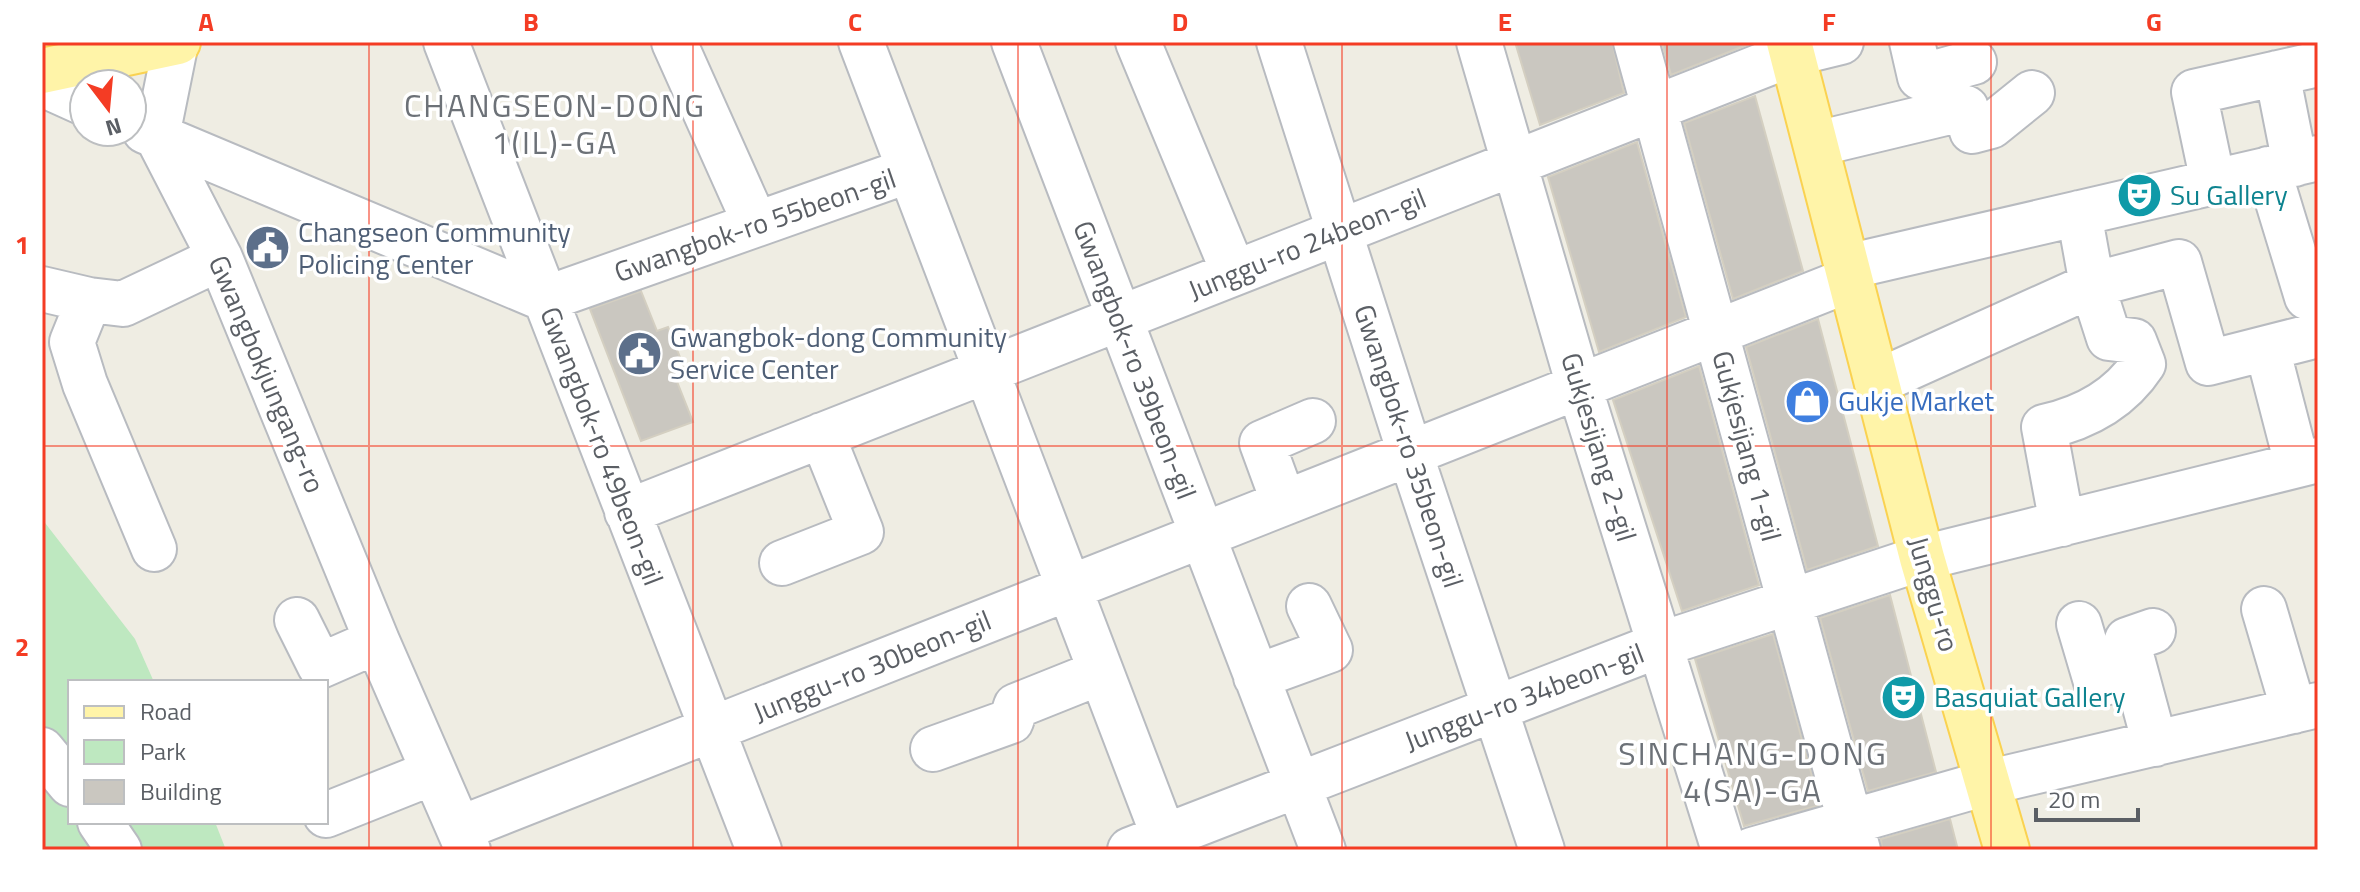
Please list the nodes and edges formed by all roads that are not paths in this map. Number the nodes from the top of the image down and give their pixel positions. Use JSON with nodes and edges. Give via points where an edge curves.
{"nodes":[{"id":1,"x":177,"y":42,"type":"edge"},
{"id":2,"x":446,"y":42,"type":"edge"},
{"id":3,"x":674,"y":42,"type":"edge"},
{"id":4,"x":861,"y":42,"type":"edge"},
{"id":5,"x":1014,"y":42,"type":"edge"},
{"id":6,"x":1138,"y":42,"type":"edge"},
{"id":7,"x":1279,"y":42,"type":"edge"},
{"id":8,"x":1479,"y":42,"type":"edge"},
{"id":9,"x":1636,"y":42,"type":"edge"},
{"id":10,"x":1841,"y":42,"type":"edge"},
{"id":11,"x":1912,"y":42,"type":"edge"},
{"id":12,"x":1791,"y":48,"type":"edge"},
{"id":13,"x":1974,"y":62,"type":"dead end"},
{"id":14,"x":2298,"y":68,"type":"edge"},
{"id":15,"x":42,"y":71,"type":"edge"},
{"id":16,"x":42,"y":84,"type":"edge"},
{"id":17,"x":2032,"y":93,"type":"dead end"},
{"id":18,"x":68,"y":96,"type":"edge"},
{"id":19,"x":1654,"y":108,"type":"junction"},
{"id":20,"x":148,"y":120,"type":"edge"},
{"id":21,"x":148,"y":133,"type":"edge"},
{"id":22,"x":148,"y":138,"type":"edge"},
{"id":23,"x":1816,"y":144,"type":"junction"},
{"id":24,"x":1515,"y":162,"type":"junction"},
{"id":25,"x":2294,"y":164,"type":"edge"},
{"id":26,"x":910,"y":170,"type":"junction"},
{"id":27,"x":2213,"y":182,"type":"junction"},
{"id":28,"x":2079,"y":213,"type":"junction"},
{"id":29,"x":755,"y":223,"type":"junction"},
{"id":30,"x":1341,"y":231,"type":"junction"},
{"id":31,"x":220,"y":258,"type":"junction"},
{"id":32,"x":1234,"y":273,"type":"junction"},
{"id":33,"x":1849,"y":273,"type":"junction"},
{"id":34,"x":2092,"y":285,"type":"junction"},
{"id":35,"x":42,"y":289,"type":"edge"},
{"id":36,"x":545,"y":299,"type":"junction"},
{"id":37,"x":89,"y":300,"type":"junction"},
{"id":38,"x":2313,"y":316,"type":"edge"},
{"id":39,"x":1119,"y":318,"type":"junction"},
{"id":40,"x":1716,"y":332,"type":"junction"},
{"id":41,"x":2267,"y":348,"type":"junction"},
{"id":42,"x":986,"y":370,"type":"junction"},
{"id":43,"x":1877,"y":382,"type":"junction"},
{"id":44,"x":1579,"y":386,"type":"junction"},
{"id":45,"x":1313,"y":421,"type":"dead end"},
{"id":46,"x":822,"y":435,"type":"junction"},
{"id":47,"x":1410,"y":453,"type":"junction"},
{"id":48,"x":2307,"y":462,"type":"edge"},
{"id":49,"x":1284,"y":503,"type":"junction"},
{"id":50,"x":627,"y":512,"type":"junction"},
{"id":51,"x":2062,"y":524,"type":"junction"},
{"id":52,"x":1202,"y":535,"type":"junction"},
{"id":53,"x":154,"y":549,"type":"dead end"},
{"id":54,"x":1922,"y":558,"type":"junction"},
{"id":55,"x":782,"y":563,"type":"dead end"},
{"id":56,"x":1069,"y":588,"type":"junction"},
{"id":57,"x":1789,"y":602,"type":"junction"},
{"id":58,"x":1309,"y":606,"type":"dead end"},
{"id":59,"x":2264,"y":609,"type":"dead end"},
{"id":60,"x":297,"y":620,"type":"dead end"},
{"id":61,"x":2079,"y":624,"type":"dead end"},
{"id":62,"x":2153,"y":631,"type":"dead end"},
{"id":63,"x":377,"y":641,"type":"junction"},
{"id":64,"x":1662,"y":644,"type":"junction"},
{"id":65,"x":1101,"y":672,"type":"junction"},
{"id":66,"x":2136,"y":674,"type":"junction"},
{"id":67,"x":1256,"y":677,"type":"junction"},
{"id":68,"x":1496,"y":708,"type":"junction"},
{"id":69,"x":2306,"y":708,"type":"edge"},
{"id":70,"x":712,"y":729,"type":"junction"},
{"id":71,"x":2155,"y":744,"type":"junction"},
{"id":72,"x":933,"y":749,"type":"dead end"},
{"id":73,"x":42,"y":750,"type":"edge"},
{"id":74,"x":434,"y":772,"type":"junction"},
{"id":75,"x":68,"y":782,"type":"edge"},
{"id":76,"x":1990,"y":782,"type":"junction"},
{"id":77,"x":1298,"y":785,"type":"junction"},
{"id":78,"x":328,"y":814,"type":"edge"},
{"id":79,"x":101,"y":824,"type":"edge"},
{"id":80,"x":1854,"y":836,"type":"edge"},
{"id":81,"x":464,"y":840,"type":"edge"},
{"id":82,"x":1154,"y":846,"type":"edge"},
{"id":83,"x":119,"y":850,"type":"edge"},
{"id":84,"x":759,"y":850,"type":"edge"},
{"id":85,"x":1323,"y":850,"type":"edge"},
{"id":86,"x":1542,"y":850,"type":"edge"},
{"id":87,"x":1724,"y":850,"type":"edge"},
{"id":88,"x":1752,"y":850,"type":"edge"},
{"id":89,"x":2007,"y":850,"type":"edge"}],
"edges":[{"from":1,"to":15,"type":"main road"},
{"from":1,"to":20,"type":"street"},
{"from":2,"to":36,"type":"street","name":"Gwangbok-ro 49beon-gil"},
{"from":3,"to":29,"type":"street"},
{"from":4,"to":26,"type":"street"},
{"from":5,"to":39,"type":"street","name":"Gwangbok-ro 39beon-gil"},
{"from":6,"to":32,"type":"street"},
{"from":7,"to":30,"type":"street","name":"Gwangbok-ro 35beon-gil"},
{"from":8,"to":24,"type":"street","name":"Gukjesijang 2-gil"},
{"from":9,"to":19,"type":"street","name":"Gukjesijang 1-gil"},
{"from":10,"to":12,"type":"street","name":"Junggu-ro 24beon-gil"},
{"from":11,"to":13,"type":"street","via":[[1920,77]]},
{"from":12,"to":19,"type":"street","name":"Junggu-ro 24beon-gil"},
{"from":12,"to":23,"type":"main road","name":"Junggu-ro"},
{"from":14,"to":25,"type":"street"},
{"from":14,"to":27,"type":"street","via":[[2194,92]]},
{"from":16,"to":18,"type":"street"},
{"from":17,"to":23,"type":"street","via":[[1991,126],[1972,131],[1966,108]]},
{"from":19,"to":24,"type":"street","name":"Junggu-ro 24beon-gil"},
{"from":19,"to":40,"type":"street","name":"Gukjesijang 1-gil"},
{"from":21,"to":36,"type":"street"},
{"from":22,"to":31,"type":"street","name":"Gwangbokjungang-ro"},
{"from":23,"to":33,"type":"main road","name":"Junggu-ro"},
{"from":24,"to":30,"type":"street","name":"Junggu-ro 24beon-gil"},
{"from":24,"to":44,"type":"street","name":"Gukjesijang 2-gil"},
{"from":25,"to":27,"type":"street","name":"Junggu-ro 30beon-gil"},
{"from":25,"to":38,"type":"street"},
{"from":26,"to":29,"type":"street","name":"Gwangbok-ro 55beon-gil"},
{"from":26,"to":42,"type":"street"},
{"from":27,"to":28,"type":"street","name":"Junggu-ro 30beon-gil"},
{"from":28,"to":33,"type":"street","name":"Junggu-ro 30beon-gil"},
{"from":28,"to":34,"type":"street"},
{"from":29,"to":36,"type":"street","name":"Gwangbok-ro 55beon-gil"},
{"from":30,"to":32,"type":"street","name":"Junggu-ro 24beon-gil"},
{"from":30,"to":47,"type":"street","name":"Gwangbok-ro 35beon-gil"},
{"from":31,"to":37,"type":"street","via":[[123,304]]},
{"from":31,"to":63,"type":"street","name":"Gwangbokjungang-ro"},
{"from":32,"to":39,"type":"street","name":"Junggu-ro 24beon-gil"},
{"from":33,"to":40,"type":"street","name":"Junggu-ro 30beon-gil"},
{"from":33,"to":43,"type":"main road","name":"Junggu-ro"},
{"from":34,"to":41,"type":"street","via":[[2179,262],[2208,363]]},
{"from":34,"to":43,"type":"street"},
{"from":34,"to":51,"type":"street","via":[[2109,338],[2134,341],[2143,364],[2131,382],[2093,410],[2044,427]]},
{"from":35,"to":37,"type":"street"},
{"from":36,"to":50,"type":"street","name":"Gwangbok-ro 49beon-gil"},
{"from":37,"to":53,"type":"street","via":[[72,342]]},
{"from":38,"to":41,"type":"street"},
{"from":39,"to":42,"type":"street","name":"Junggu-ro 24beon-gil"},
{"from":39,"to":52,"type":"street","name":"Gwangbok-ro 39beon-gil"},
{"from":40,"to":44,"type":"street","name":"Junggu-ro 30beon-gil"},
{"from":40,"to":57,"type":"street","name":"Gukjesijang 1-gil"},
{"from":41,"to":48,"type":"street"},
{"from":42,"to":46,"type":"street","name":"Junggu-ro 24beon-gil"},
{"from":42,"to":56,"type":"street"},
{"from":43,"to":54,"type":"main road","name":"Junggu-ro"},
{"from":44,"to":47,"type":"street","name":"Junggu-ro 30beon-gil"},
{"from":44,"to":64,"type":"street","name":"Gukjesijang 2-gil"},
{"from":45,"to":49,"type":"street","via":[[1262,443]]},
{"from":46,"to":50,"type":"street","name":"Junggu-ro 24beon-gil"},
{"from":46,"to":55,"type":"street","via":[[861,532]]},
{"from":47,"to":49,"type":"street","name":"Junggu-ro 30beon-gil"},
{"from":47,"to":68,"type":"street","name":"Gwangbok-ro 35beon-gil"},
{"from":48,"to":51,"type":"street","name":"Junggu-ro 34beon-gil"},
{"from":49,"to":52,"type":"street","name":"Junggu-ro 30beon-gil"},
{"from":50,"to":70,"type":"street","name":"Gwangbok-ro 49beon-gil"},
{"from":51,"to":54,"type":"street","name":"Junggu-ro 34beon-gil"},
{"from":52,"to":56,"type":"street","name":"Junggu-ro 30beon-gil"},
{"from":52,"to":67,"type":"street","name":"Gwangbok-ro 39beon-gil"},
{"from":54,"to":57,"type":"street","name":"Junggu-ro 34beon-gil"},
{"from":54,"to":76,"type":"main road","name":"Junggu-ro"},
{"from":56,"to":65,"type":"street"},
{"from":56,"to":70,"type":"street","name":"Junggu-ro 30beon-gil"},
{"from":57,"to":64,"type":"street","name":"Junggu-ro 34beon-gil"},
{"from":57,"to":80,"type":"street","name":"Gukjesijang 1-gil"},
{"from":58,"to":67,"type":"street","via":[[1330,650]]},
{"from":59,"to":69,"type":"street"},
{"from":60,"to":63,"type":"street","via":[[320,666]]},
{"from":61,"to":66,"type":"street","via":[[2097,685]]},
{"from":62,"to":66,"type":"street","via":[[2127,640]]},
{"from":63,"to":74,"type":"street","name":"Gwangbokjungang-ro"},
{"from":64,"to":68,"type":"street","name":"Junggu-ro 34beon-gil"},
{"from":64,"to":87,"type":"street","name":"Gukjesijang 2-gil"},
{"from":65,"to":72,"type":"street","via":[[1016,706],[1011,721]]},
{"from":65,"to":82,"type":"street"},
{"from":66,"to":71,"type":"street"},
{"from":67,"to":77,"type":"street","name":"Gwangbok-ro 39beon-gil"},
{"from":68,"to":77,"type":"street","name":"Junggu-ro 34beon-gil"},
{"from":68,"to":86,"type":"street","name":"Gwangbok-ro 35beon-gil"},
{"from":69,"to":71,"type":"street"},
{"from":70,"to":81,"type":"street","name":"Junggu-ro 30beon-gil"},
{"from":70,"to":84,"type":"street","name":"Gwangbok-ro 49beon-gil"},
{"from":71,"to":76,"type":"street"},
{"from":73,"to":75,"type":"street"},
{"from":74,"to":78,"type":"street"},
{"from":74,"to":81,"type":"street","name":"Gwangbokjungang-ro"},
{"from":76,"to":80,"type":"street"},
{"from":76,"to":89,"type":"main road","name":"Junggu-ro"},
{"from":77,"to":82,"type":"street","name":"Junggu-ro 34beon-gil"},
{"from":77,"to":85,"type":"street","name":"Gwangbok-ro 39beon-gil"},
{"from":79,"to":83,"type":"street"},
{"from":80,"to":88,"type":"street"}]}
